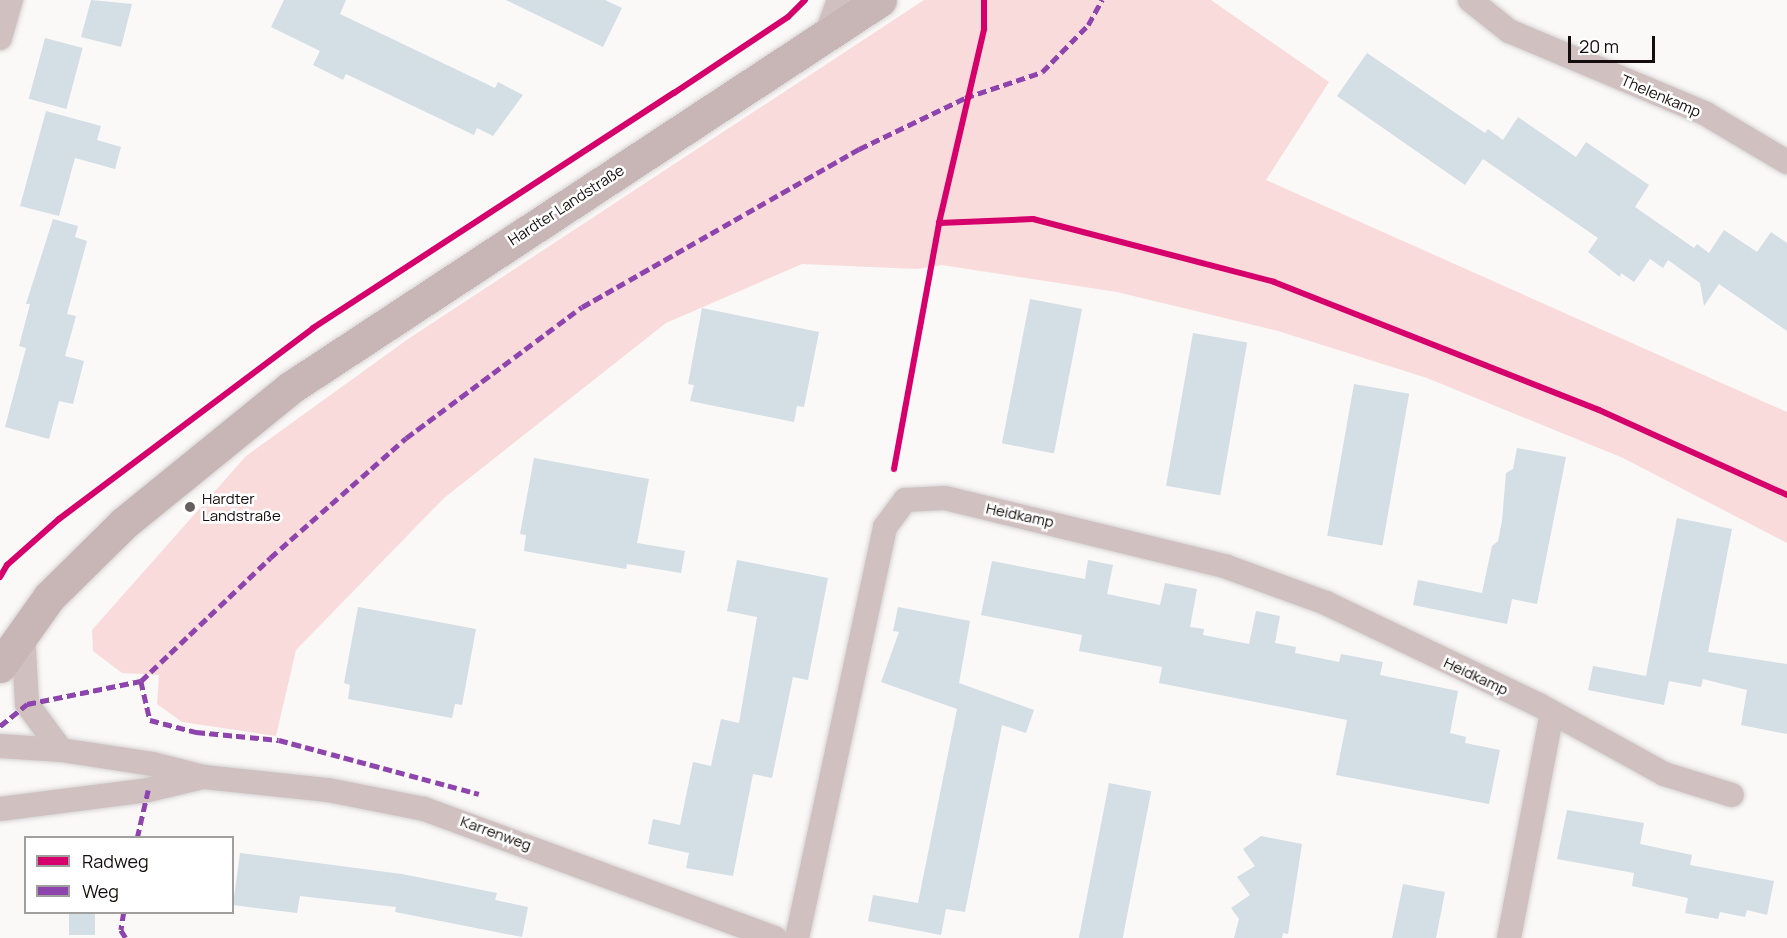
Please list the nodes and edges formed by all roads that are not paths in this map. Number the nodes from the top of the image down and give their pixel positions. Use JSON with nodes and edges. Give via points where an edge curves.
{"nodes":[{"id":1,"x":11,"y":0,"type":"edge"},
{"id":2,"x":839,"y":0,"type":"edge"},
{"id":3,"x":880,"y":0,"type":"edge"},
{"id":4,"x":1470,"y":0,"type":"edge"},
{"id":5,"x":0,"y":38,"type":"edge"},
{"id":6,"x":824,"y":40,"type":"junction"},
{"id":7,"x":1787,"y":162,"type":"edge"},
{"id":8,"x":23,"y":633,"type":"junction"},
{"id":9,"x":0,"y":666,"type":"edge"},
{"id":10,"x":1552,"y":713,"type":"junction"},
{"id":11,"x":0,"y":746,"type":"edge"},
{"id":12,"x":61,"y":750,"type":"junction"},
{"id":13,"x":204,"y":777,"type":"junction"},
{"id":14,"x":1732,"y":795,"type":"dead end"},
{"id":15,"x":0,"y":808,"type":"edge"},
{"id":16,"x":775,"y":938,"type":"edge"},
{"id":17,"x":797,"y":938,"type":"edge"},
{"id":18,"x":1509,"y":938,"type":"edge"}],
"edges":[{"from":1,"to":5,"type":"street"},
{"from":2,"to":6,"type":"street"},
{"from":3,"to":6,"type":"main road","name":"Hardter Landstraße"},
{"from":4,"to":7,"type":"street","name":"Thelenkamp","via":[[1509,31],[1706,114]]},
{"from":6,"to":8,"type":"main road","name":"Hardter Landstraße","via":[[290,388],[124,522],[48,597]]},
{"from":8,"to":9,"type":"main road","name":"Hardter Landstraße"},
{"from":8,"to":12,"type":"street","via":[[27,704]]},
{"from":10,"to":14,"type":"street","name":"Heidkamp","via":[[1664,774]]},
{"from":10,"to":17,"type":"street","name":"Heidkamp","via":[[1326,603],[1227,567],[945,498],[905,500],[885,527]]},
{"from":10,"to":18,"type":"street"},
{"from":11,"to":12,"type":"street","name":"Karrenweg"},
{"from":12,"to":13,"type":"street","name":"Karrenweg","via":[[152,764]]},
{"from":13,"to":15,"type":"street","name":"Karrenweg","via":[[148,790]]},
{"from":13,"to":16,"type":"street","name":"Karrenweg","via":[[328,790],[424,809]]}]}
